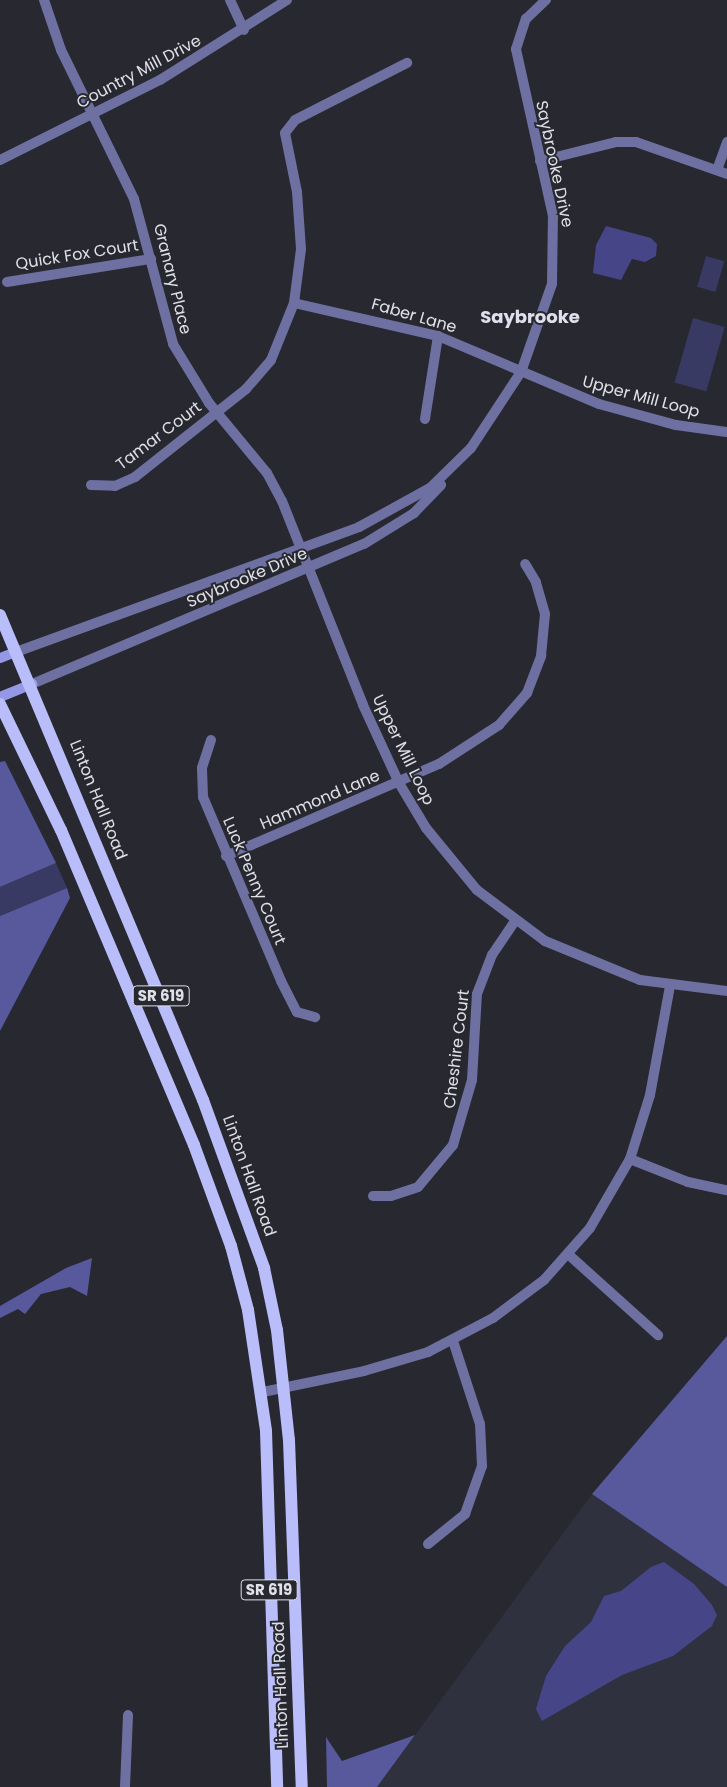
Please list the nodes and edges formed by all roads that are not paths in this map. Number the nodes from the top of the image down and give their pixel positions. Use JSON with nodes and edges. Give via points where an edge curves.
{"nodes":[{"id":1,"x":44,"y":0,"type":"edge"},
{"id":2,"x":230,"y":0,"type":"edge"},
{"id":3,"x":287,"y":0,"type":"edge"},
{"id":4,"x":546,"y":0,"type":"edge"},
{"id":5,"x":244,"y":30,"type":"junction"},
{"id":6,"x":407,"y":63,"type":"dead end"},
{"id":7,"x":92,"y":115,"type":"junction"},
{"id":8,"x":727,"y":142,"type":"edge"},
{"id":9,"x":0,"y":160,"type":"edge"},
{"id":10,"x":540,"y":161,"type":"junction"},
{"id":11,"x":717,"y":170,"type":"junction"},
{"id":12,"x":727,"y":174,"type":"edge"},
{"id":13,"x":151,"y":259,"type":"junction"},
{"id":14,"x":7,"y":282,"type":"dead end"},
{"id":15,"x":294,"y":302,"type":"junction"},
{"id":16,"x":438,"y":336,"type":"junction"},
{"id":17,"x":520,"y":372,"type":"junction"},
{"id":18,"x":216,"y":412,"type":"junction"},
{"id":19,"x":425,"y":419,"type":"dead end"},
{"id":20,"x":727,"y":432,"type":"edge"},
{"id":21,"x":453,"y":468,"type":"junction"},
{"id":22,"x":91,"y":485,"type":"dead end"},
{"id":23,"x":299,"y":548,"type":"junction"},
{"id":24,"x":525,"y":564,"type":"dead end"},
{"id":25,"x":307,"y":570,"type":"junction"},
{"id":26,"x":0,"y":616,"type":"edge"},
{"id":27,"x":16,"y":652,"type":"junction"},
{"id":28,"x":0,"y":658,"type":"edge"},
{"id":29,"x":32,"y":684,"type":"junction"},
{"id":30,"x":0,"y":697,"type":"edge"},
{"id":31,"x":0,"y":704,"type":"edge"},
{"id":32,"x":211,"y":740,"type":"dead end"},
{"id":33,"x":399,"y":783,"type":"junction"},
{"id":34,"x":226,"y":856,"type":"junction"},
{"id":35,"x":515,"y":921,"type":"junction"},
{"id":36,"x":670,"y":986,"type":"junction"},
{"id":37,"x":727,"y":991,"type":"edge"},
{"id":38,"x":315,"y":1017,"type":"dead end"},
{"id":39,"x":630,"y":1159,"type":"junction"},
{"id":40,"x":727,"y":1190,"type":"edge"},
{"id":41,"x":373,"y":1196,"type":"dead end"},
{"id":42,"x":569,"y":1255,"type":"junction"},
{"id":43,"x":658,"y":1335,"type":"dead end"},
{"id":44,"x":453,"y":1341,"type":"junction"},
{"id":45,"x":285,"y":1387,"type":"junction"},
{"id":46,"x":263,"y":1392,"type":"junction"},
{"id":47,"x":428,"y":1544,"type":"dead end"},
{"id":48,"x":128,"y":1715,"type":"dead end"},
{"id":49,"x":125,"y":1787,"type":"edge"},
{"id":50,"x":277,"y":1787,"type":"edge"},
{"id":51,"x":302,"y":1787,"type":"edge"}],
"edges":[{"from":1,"to":7,"type":"street","name":"Granary Place","via":[[50,26]]},
{"from":2,"to":5,"type":"street"},
{"from":3,"to":5,"type":"street","name":"Country Mill Drive"},
{"from":4,"to":10,"type":"street","name":"Saybrooke Drive","via":[[526,19],[516,49]]},
{"from":5,"to":7,"type":"street","name":"Country Mill Drive"},
{"from":6,"to":15,"type":"street","name":"Tamar Court","via":[[288,127],[284,144],[301,220]]},
{"from":7,"to":9,"type":"street","name":"Country Mill Drive"},
{"from":7,"to":13,"type":"street","name":"Granary Place","via":[[134,199]]},
{"from":8,"to":11,"type":"street"},
{"from":10,"to":11,"type":"street","via":[[616,142],[636,142]]},
{"from":10,"to":17,"type":"street","name":"Saybrooke Drive","via":[[552,216],[552,284]]},
{"from":11,"to":12,"type":"street"},
{"from":13,"to":14,"type":"street","name":"Quick Fox Court"},
{"from":13,"to":18,"type":"street","name":"Granary Place","via":[[173,344]]},
{"from":15,"to":16,"type":"street","name":"Faber Lane"},
{"from":15,"to":18,"type":"street","name":"Tamar Court","via":[[271,360],[246,389]]},
{"from":16,"to":17,"type":"street","name":"Faber Lane"},
{"from":16,"to":19,"type":"street"},
{"from":17,"to":20,"type":"street","name":"Upper Mill Loop","via":[[599,404],[676,425]]},
{"from":17,"to":21,"type":"street","name":"Saybrooke Drive","via":[[491,422]]},
{"from":18,"to":22,"type":"street","name":"Tamar Court","via":[[126,482]]},
{"from":18,"to":23,"type":"street","name":"Granary Place","via":[[267,473]]},
{"from":21,"to":23,"type":"street","name":"Saybrooke Drive","via":[[393,511]]},
{"from":21,"to":25,"type":"street","name":"Saybrooke Drive","via":[[431,497],[395,527]]},
{"from":23,"to":25,"type":"street","name":"Upper Mill Loop"},
{"from":23,"to":27,"type":"street","name":"Saybrooke Drive"},
{"from":24,"to":33,"type":"street","name":"Hammond Lane","via":[[536,582],[545,614],[541,656],[527,693],[486,737]]},
{"from":25,"to":29,"type":"street","name":"Saybrooke Drive"},
{"from":25,"to":33,"type":"street","name":"Upper Mill Loop"},
{"from":26,"to":27,"type":"main road","name":"Linton Hall Road","number":"SR 619"},
{"from":27,"to":28,"type":"street"},
{"from":27,"to":29,"type":"main road","name":"Linton Hall Road","number":"SR 619"},
{"from":29,"to":30,"type":"street"},
{"from":29,"to":45,"type":"main road","name":"Linton Hall Road","number":"SR 619","via":[[244,1204],[264,1268]]},
{"from":31,"to":46,"type":"main road","name":"Linton Hall Road","number":"SR 619","via":[[61,830],[213,1191],[248,1310]]},
{"from":32,"to":34,"type":"street","name":"Luck Penny Court","via":[[201,784]]},
{"from":33,"to":34,"type":"street","name":"Hammond Lane"},
{"from":33,"to":35,"type":"street","name":"Upper Mill Loop","via":[[450,860]]},
{"from":34,"to":38,"type":"street","name":"Luck Penny Court","via":[[297,1012]]},
{"from":35,"to":36,"type":"street","name":"Upper Mill Loop","via":[[574,956]]},
{"from":35,"to":41,"type":"street","name":"Cheshire Court","via":[[492,955],[477,994],[472,1080],[452,1145],[418,1187],[390,1196]]},
{"from":36,"to":37,"type":"street","name":"Upper Mill Loop"},
{"from":36,"to":39,"type":"street","via":[[650,1095]]},
{"from":39,"to":40,"type":"street","via":[[688,1182]]},
{"from":39,"to":42,"type":"street","via":[[609,1200]]},
{"from":42,"to":43,"type":"street"},
{"from":42,"to":44,"type":"street","via":[[519,1300]]},
{"from":44,"to":45,"type":"street","via":[[396,1363]]},
{"from":44,"to":47,"type":"street","via":[[480,1424],[482,1466],[465,1514]]},
{"from":45,"to":46,"type":"street"},
{"from":45,"to":51,"type":"main road","name":"Linton Hall Road","number":"SR 619"},
{"from":46,"to":50,"type":"main road","name":"Linton Hall Road","number":"SR 619"},
{"from":48,"to":49,"type":"street"}]}
